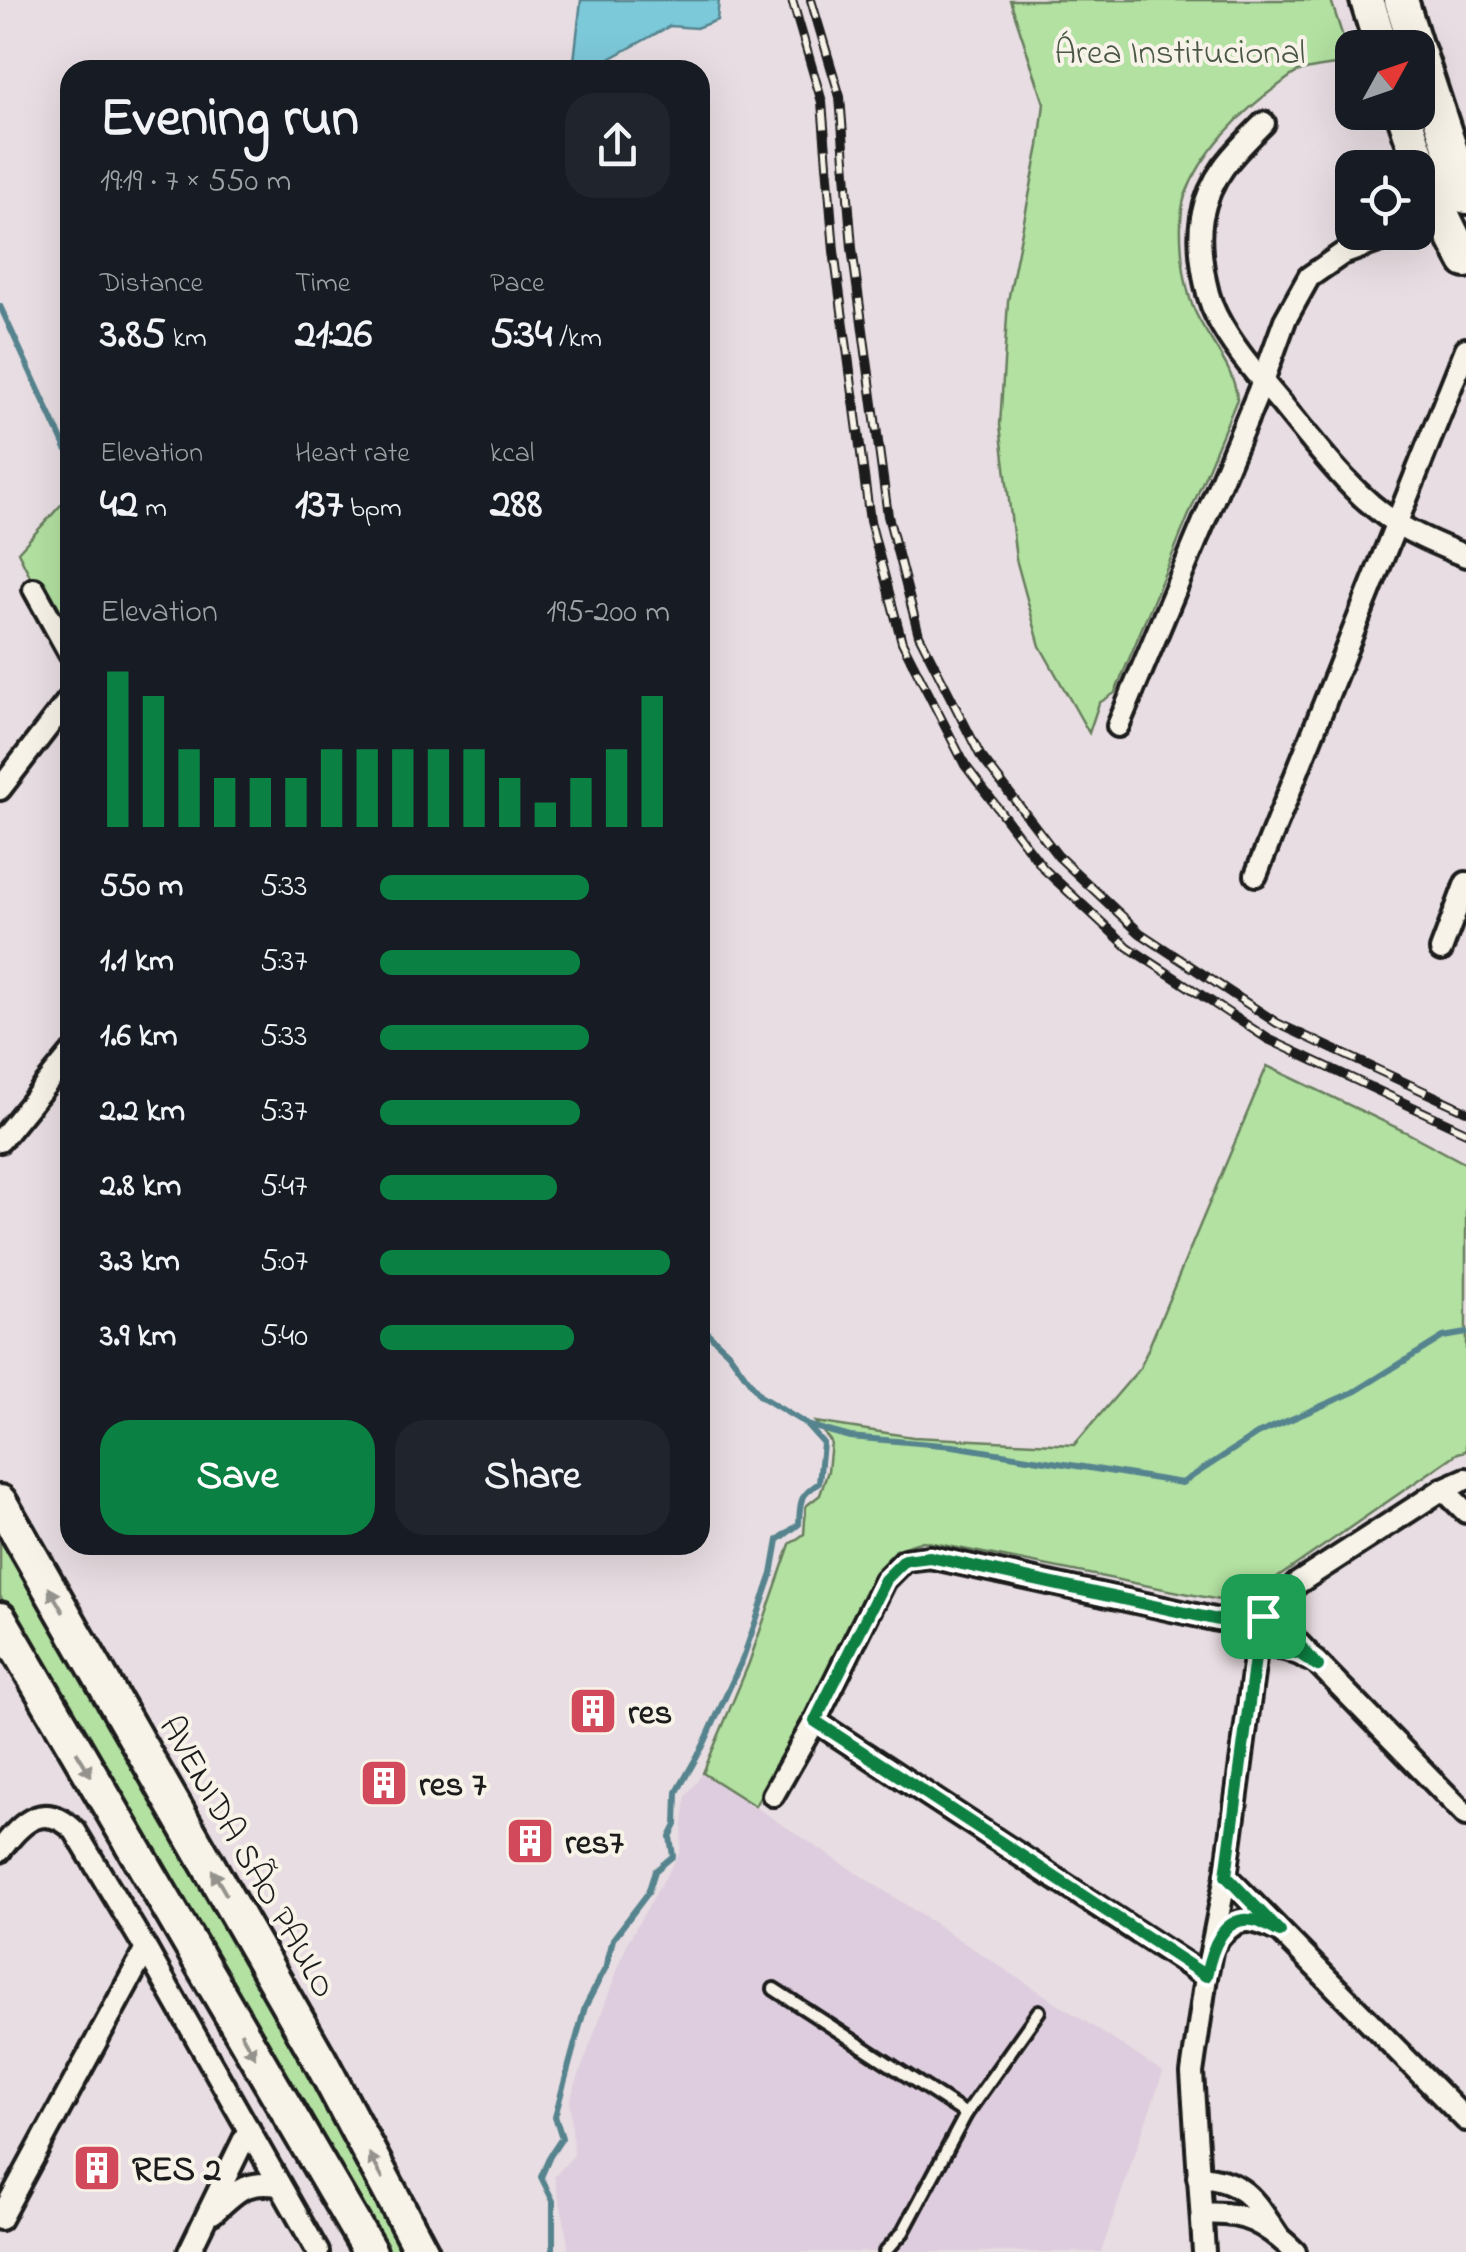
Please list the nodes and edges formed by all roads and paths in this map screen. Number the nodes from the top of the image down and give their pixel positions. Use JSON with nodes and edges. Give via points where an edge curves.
{"nodes":[{"id":1,"x":1367,"y":0,"type":"edge"},
{"id":2,"x":1401,"y":0,"type":"edge"},
{"id":3,"x":1376,"y":30,"type":"edge"},
{"id":4,"x":1411,"y":30,"type":"edge"},
{"id":5,"x":1435,"y":103,"type":"edge"},
{"id":6,"x":1264,"y":124,"type":"dead end"},
{"id":7,"x":1409,"y":130,"type":"edge"},
{"id":8,"x":1466,"y":197,"type":"edge"},
{"id":9,"x":1353,"y":250,"type":"edge"},
{"id":10,"x":1466,"y":261,"type":"edge"},
{"id":11,"x":1466,"y":350,"type":"edge"},
{"id":12,"x":1263,"y":382,"type":"junction"},
{"id":13,"x":1396,"y":523,"type":"junction"},
{"id":14,"x":1466,"y":556,"type":"edge"},
{"id":15,"x":34,"y":588,"type":"dead end"},
{"id":16,"x":60,"y":636,"type":"edge"},
{"id":17,"x":60,"y":711,"type":"edge"},
{"id":18,"x":1118,"y":726,"type":"dead end"},
{"id":19,"x":0,"y":789,"type":"edge"},
{"id":20,"x":1256,"y":875,"type":"dead end"},
{"id":21,"x":1466,"y":883,"type":"edge"},
{"id":22,"x":1442,"y":950,"type":"dead end"},
{"id":23,"x":60,"y":1066,"type":"edge"},
{"id":24,"x":0,"y":1141,"type":"edge"},
{"id":25,"x":1466,"y":1478,"type":"edge"},
{"id":26,"x":1443,"y":1489,"type":"junction"},
{"id":27,"x":0,"y":1502,"type":"edge"},
{"id":28,"x":1466,"y":1512,"type":"edge"},
{"id":29,"x":1263,"y":1616,"type":"junction"},
{"id":30,"x":0,"y":1620,"type":"edge"},
{"id":31,"x":1257,"y":1643,"type":"junction"},
{"id":32,"x":0,"y":1648,"type":"edge"},
{"id":33,"x":1318,"y":1666,"type":"junction"},
{"id":34,"x":815,"y":1721,"type":"junction"},
{"id":35,"x":60,"y":1725,"type":"junction"},
{"id":36,"x":773,"y":1795,"type":"dead end"},
{"id":37,"x":1466,"y":1815,"type":"edge"},
{"id":38,"x":0,"y":1851,"type":"edge"},
{"id":39,"x":1226,"y":1876,"type":"junction"},
{"id":40,"x":1280,"y":1932,"type":"junction"},
{"id":41,"x":1212,"y":1947,"type":"junction"},
{"id":42,"x":146,"y":1949,"type":"junction"},
{"id":43,"x":1206,"y":1976,"type":"junction"},
{"id":44,"x":774,"y":1989,"type":"dead end"},
{"id":45,"x":176,"y":2002,"type":"junction"},
{"id":46,"x":1039,"y":2011,"type":"dead end"},
{"id":47,"x":112,"y":2013,"type":"junction"},
{"id":48,"x":966,"y":2114,"type":"junction"},
{"id":49,"x":1466,"y":2120,"type":"edge"},
{"id":50,"x":249,"y":2129,"type":"junction"},
{"id":51,"x":1198,"y":2178,"type":"junction"},
{"id":52,"x":279,"y":2186,"type":"junction"},
{"id":53,"x":1202,"y":2214,"type":"junction"},
{"id":54,"x":0,"y":2219,"type":"edge"},
{"id":55,"x":204,"y":2222,"type":"junction"},
{"id":56,"x":1278,"y":2236,"type":"junction"},
{"id":57,"x":190,"y":2252,"type":"edge"},
{"id":58,"x":318,"y":2252,"type":"edge"},
{"id":59,"x":370,"y":2252,"type":"edge"},
{"id":60,"x":422,"y":2252,"type":"edge"},
{"id":61,"x":885,"y":2252,"type":"edge"},
{"id":62,"x":1204,"y":2252,"type":"edge"},
{"id":63,"x":1295,"y":2252,"type":"edge"}],
"edges":[{"from":1,"to":3,"type":"main road"},
{"from":2,"to":4,"type":"main road"},
{"from":5,"to":8,"type":"main road"},
{"from":6,"to":12,"type":"street","via":[[1226,161],[1201,221],[1203,271],[1214,312]]},
{"from":7,"to":10,"type":"main road"},
{"from":9,"to":12,"type":"street","via":[[1309,277]]},
{"from":11,"to":13,"type":"street"},
{"from":12,"to":13,"type":"street","via":[[1362,496]]},
{"from":12,"to":18,"type":"street"},
{"from":13,"to":14,"type":"street"},
{"from":13,"to":20,"type":"street"},
{"from":15,"to":16,"type":"street"},
{"from":17,"to":19,"type":"street"},
{"from":21,"to":22,"type":"street"},
{"from":23,"to":24,"type":"street"},
{"from":25,"to":26,"type":"street"},
{"from":26,"to":28,"type":"street"},
{"from":26,"to":29,"type":"street","via":[[1298,1584]]},
{"from":60,"to":27,"type":"main road","name":"AVENIDA SÃO PAULO","one_way":true,"via":[[320,2060]]},
{"from":29,"to":31,"type":"street"},
{"from":29,"to":33,"type":"street"},
{"from":29,"to":34,"type":"street","via":[[1218,1620],[930,1557],[905,1560],[885,1580]]},
{"from":30,"to":35,"type":"main road"},
{"from":31,"to":33,"type":"street"},
{"from":31,"to":39,"type":"street"},
{"from":32,"to":35,"type":"main road"},
{"from":33,"to":37,"type":"street"},
{"from":34,"to":36,"type":"street"},
{"from":34,"to":43,"type":"street"},
{"from":35,"to":59,"type":"main road","one_way":true},
{"from":38,"to":42,"type":"street","via":[[30,1820],[64,1819]]},
{"from":39,"to":40,"type":"street"},
{"from":39,"to":41,"type":"street"},
{"from":40,"to":41,"type":"street","via":[[1241,1921]]},
{"from":40,"to":49,"type":"street"},
{"from":41,"to":43,"type":"street"},
{"from":42,"to":45,"type":"street"},
{"from":42,"to":47,"type":"street"},
{"from":43,"to":51,"type":"street","via":[[1192,2073]]},
{"from":44,"to":48,"type":"lane"},
{"from":45,"to":47,"type":"street","via":[[152,1988],[126,1998]]},
{"from":45,"to":50,"type":"street"},
{"from":46,"to":48,"type":"lane"},
{"from":47,"to":54,"type":"street"},
{"from":48,"to":61,"type":"lane","via":[[903,2232]]},
{"from":50,"to":52,"type":"street"},
{"from":50,"to":55,"type":"street"},
{"from":51,"to":53,"type":"street"},
{"from":51,"to":56,"type":"street","via":[[1228,2181],[1245,2192]]},
{"from":52,"to":55,"type":"street","via":[[247,2186]]},
{"from":52,"to":58,"type":"street"},
{"from":53,"to":56,"type":"street","via":[[1234,2213]]},
{"from":53,"to":62,"type":"street"},
{"from":55,"to":57,"type":"street"},
{"from":56,"to":63,"type":"street"}]}
